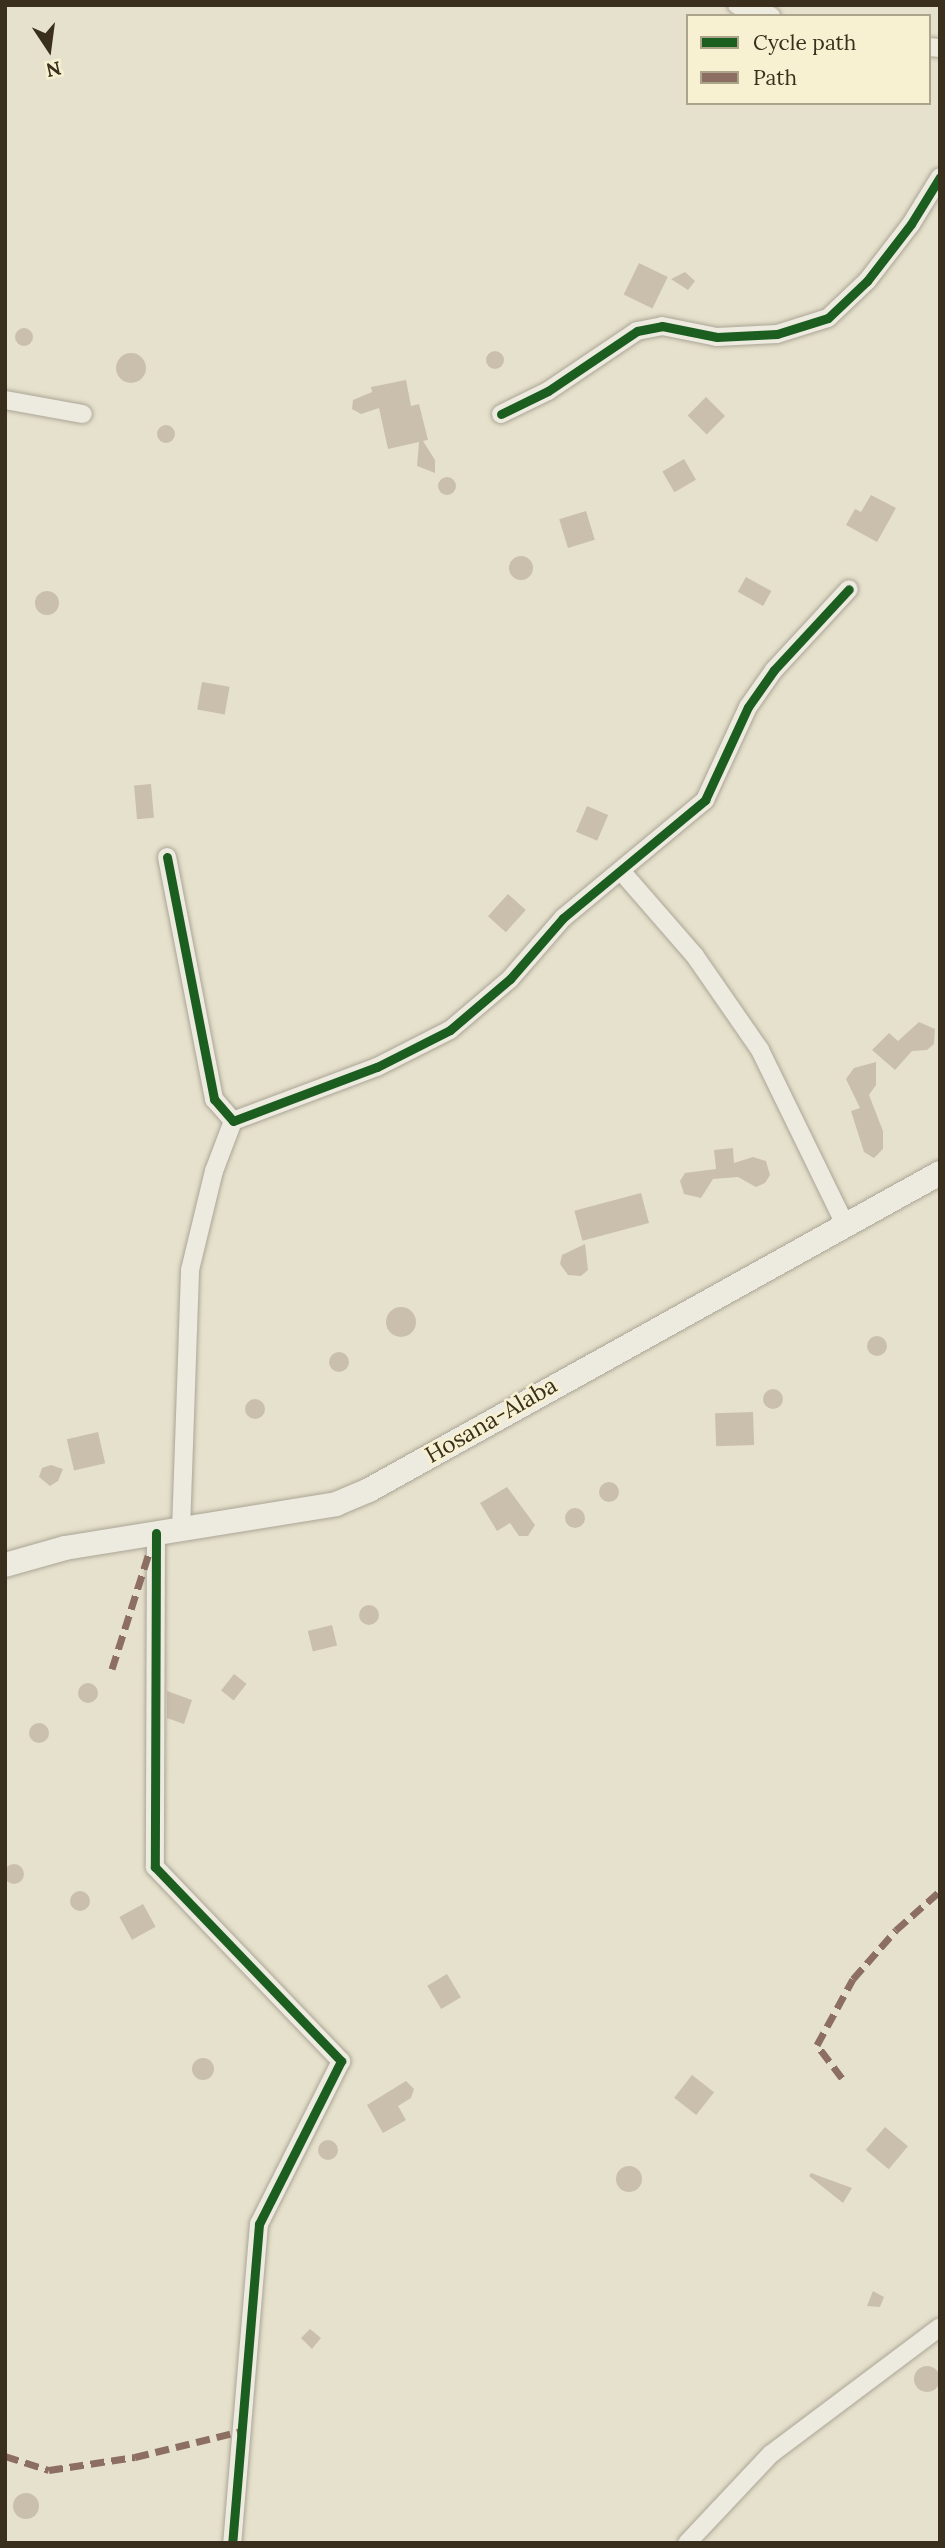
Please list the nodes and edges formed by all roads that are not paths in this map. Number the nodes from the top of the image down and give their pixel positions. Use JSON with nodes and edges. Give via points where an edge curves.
{"nodes":[{"id":1,"x":737,"y":5,"type":"edge"},
{"id":2,"x":765,"y":14,"type":"edge"},
{"id":3,"x":940,"y":177,"type":"edge"},
{"id":4,"x":5,"y":400,"type":"edge"},
{"id":5,"x":83,"y":414,"type":"dead end"},
{"id":6,"x":501,"y":414,"type":"dead end"},
{"id":7,"x":849,"y":589,"type":"dead end"},
{"id":8,"x":167,"y":857,"type":"dead end"},
{"id":9,"x":622,"y":872,"type":"junction"},
{"id":10,"x":233,"y":1121,"type":"junction"},
{"id":11,"x":940,"y":1173,"type":"edge"},
{"id":12,"x":846,"y":1226,"type":"junction"},
{"id":13,"x":181,"y":1530,"type":"junction"},
{"id":14,"x":156,"y":1534,"type":"junction"},
{"id":15,"x":5,"y":1565,"type":"edge"},
{"id":16,"x":940,"y":2327,"type":"edge"},
{"id":17,"x":232,"y":2543,"type":"edge"},
{"id":18,"x":687,"y":2543,"type":"edge"}],
"edges":[{"from":1,"to":2,"type":"street"},
{"from":3,"to":6,"type":"street","via":[[867,281],[828,318],[777,334],[717,337],[662,326],[638,331],[548,391]]},
{"from":4,"to":5,"type":"street"},
{"from":7,"to":9,"type":"street","via":[[748,707],[705,800]]},
{"from":8,"to":10,"type":"street","via":[[214,1099]]},
{"from":9,"to":10,"type":"street","via":[[563,918],[510,979],[450,1030],[377,1067]]},
{"from":9,"to":12,"type":"street","via":[[695,956],[760,1050]]},
{"from":10,"to":13,"type":"street","via":[[214,1171],[190,1270],[184,1321],[187,1408]]},
{"from":11,"to":12,"type":"main road","name":"Hosana-Alaba"},
{"from":12,"to":13,"type":"main road","name":"Hosana-Alaba","via":[[369,1490],[307,1511]]},
{"from":13,"to":14,"type":"main road","name":"Hosana-Alaba"},
{"from":14,"to":15,"type":"main road","name":"Hosana-Alaba","via":[[65,1548]]},
{"from":14,"to":17,"type":"street","via":[[155,1867],[341,2061],[259,2224]]},
{"from":16,"to":18,"type":"street","via":[[771,2454]]}]}
